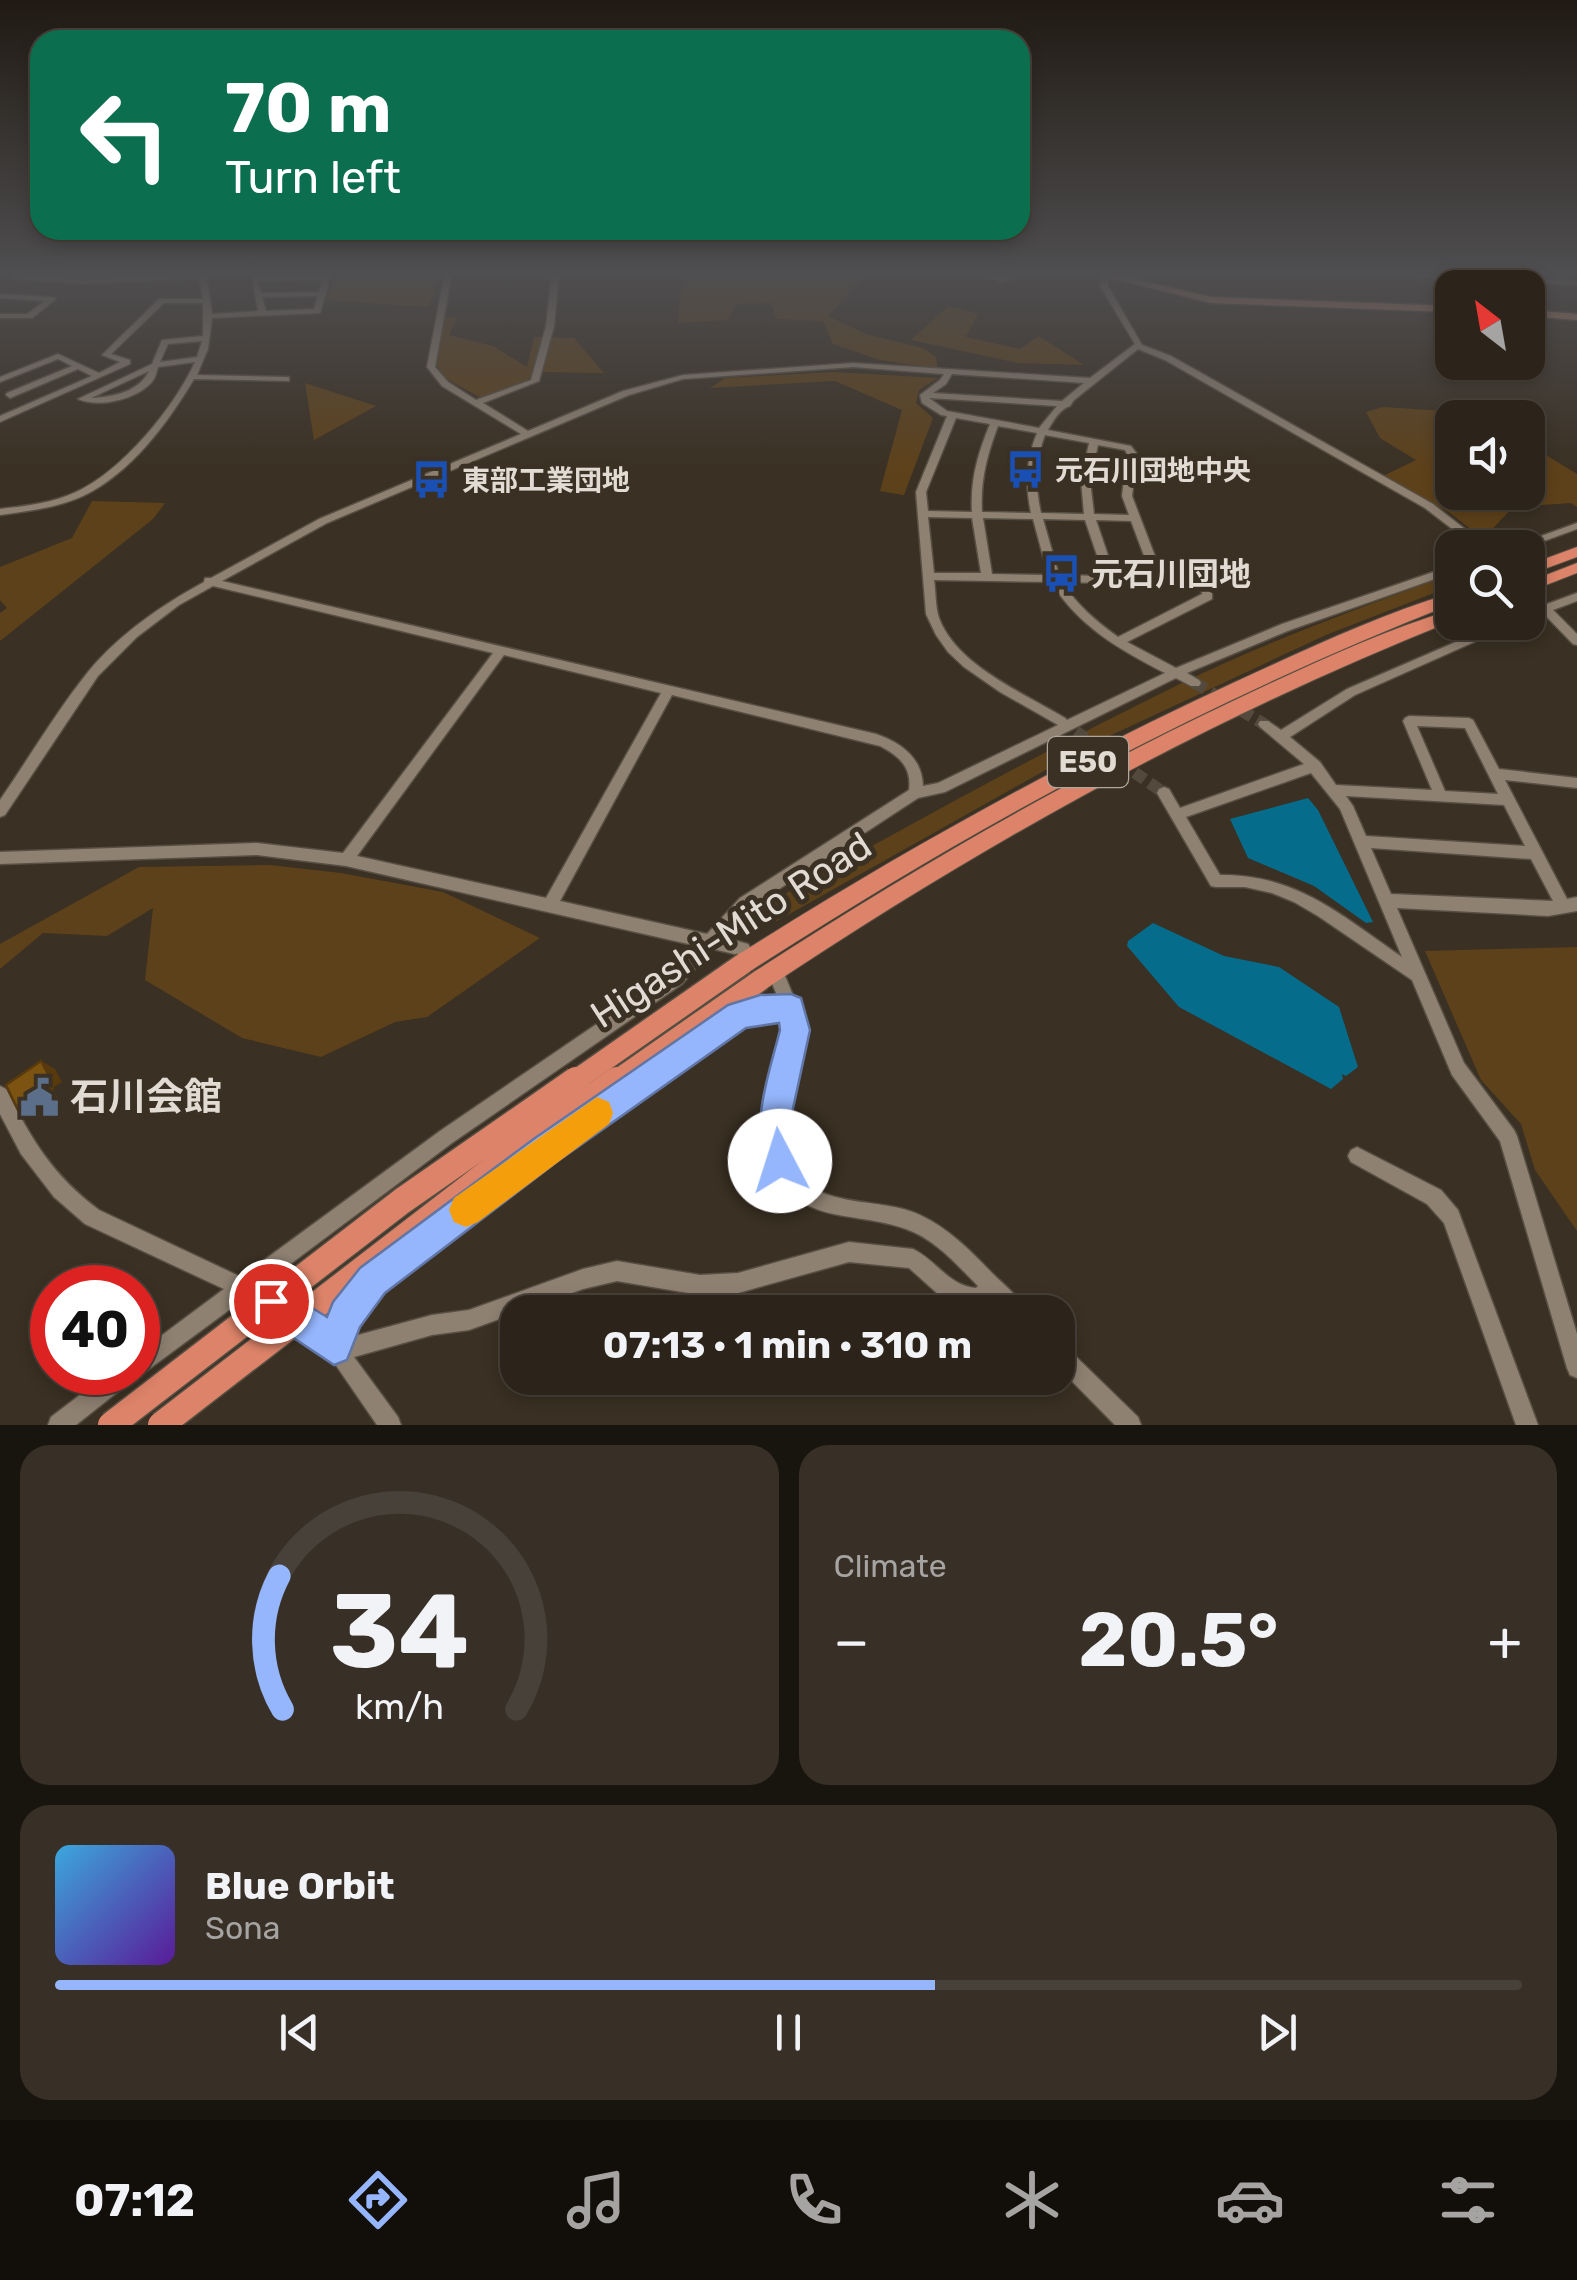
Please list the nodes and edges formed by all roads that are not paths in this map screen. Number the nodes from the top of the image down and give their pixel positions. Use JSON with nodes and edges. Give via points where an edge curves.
{"nodes":[{"id":1,"x":124,"y":338,"type":"edge"},
{"id":2,"x":201,"y":338,"type":"edge"},
{"id":3,"x":206,"y":338,"type":"edge"},
{"id":4,"x":435,"y":338,"type":"edge"},
{"id":5,"x":547,"y":338,"type":"edge"},
{"id":6,"x":1137,"y":338,"type":"edge"},
{"id":7,"x":1137,"y":346,"type":"junction"},
{"id":8,"x":200,"y":359,"type":"junction"},
{"id":9,"x":155,"y":365,"type":"junction"},
{"id":10,"x":78,"y":366,"type":"junction"},
{"id":11,"x":949,"y":374,"type":"junction"},
{"id":12,"x":99,"y":376,"type":"junction"},
{"id":13,"x":194,"y":377,"type":"junction"},
{"id":14,"x":286,"y":378,"type":"dead end"},
{"id":15,"x":0,"y":380,"type":"edge"},
{"id":16,"x":1093,"y":381,"type":"junction"},
{"id":17,"x":10,"y":394,"type":"junction"},
{"id":18,"x":924,"y":395,"type":"junction"},
{"id":19,"x":476,"y":403,"type":"junction"},
{"id":20,"x":1067,"y":404,"type":"junction"},
{"id":21,"x":29,"y":408,"type":"junction"},
{"id":22,"x":952,"y":416,"type":"junction"},
{"id":23,"x":0,"y":419,"type":"edge"},
{"id":24,"x":994,"y":425,"type":"junction"},
{"id":25,"x":1044,"y":433,"type":"junction"},
{"id":26,"x":526,"y":434,"type":"junction"},
{"id":27,"x":1094,"y":443,"type":"junction"},
{"id":28,"x":0,"y":512,"type":"edge"},
{"id":29,"x":923,"y":514,"type":"junction"},
{"id":30,"x":976,"y":515,"type":"junction"},
{"id":31,"x":1037,"y":517,"type":"junction"},
{"id":32,"x":1090,"y":518,"type":"junction"},
{"id":33,"x":1135,"y":518,"type":"junction"},
{"id":34,"x":1577,"y":526,"type":"edge"},
{"id":35,"x":1460,"y":530,"type":"edge"},
{"id":36,"x":1545,"y":537,"type":"edge"},
{"id":37,"x":1577,"y":552,"type":"edge"},
{"id":38,"x":1545,"y":564,"type":"edge"},
{"id":39,"x":1577,"y":568,"type":"edge"},
{"id":40,"x":987,"y":575,"type":"junction"},
{"id":41,"x":1435,"y":575,"type":"edge"},
{"id":42,"x":929,"y":576,"type":"junction"},
{"id":43,"x":1054,"y":578,"type":"junction"},
{"id":44,"x":1111,"y":579,"type":"junction"},
{"id":45,"x":209,"y":580,"type":"junction"},
{"id":46,"x":1159,"y":580,"type":"junction"},
{"id":47,"x":1545,"y":584,"type":"edge"},
{"id":48,"x":1577,"y":597,"type":"edge"},
{"id":49,"x":1435,"y":605,"type":"edge"},
{"id":50,"x":1545,"y":609,"type":"edge"},
{"id":51,"x":1545,"y":610,"type":"edge"},
{"id":52,"x":1435,"y":622,"type":"edge"},
{"id":53,"x":1472,"y":640,"type":"edge"},
{"id":54,"x":1119,"y":641,"type":"junction"},
{"id":55,"x":1577,"y":642,"type":"edge"},
{"id":56,"x":501,"y":651,"type":"junction"},
{"id":57,"x":1176,"y":673,"type":"junction"},
{"id":58,"x":1195,"y":683,"type":"tunnel mouth"},
{"id":59,"x":669,"y":690,"type":"junction"},
{"id":60,"x":1060,"y":721,"type":"tunnel mouth"},
{"id":61,"x":1264,"y":724,"type":"tunnel mouth"},
{"id":62,"x":1281,"y":736,"type":"junction"},
{"id":63,"x":1315,"y":766,"type":"junction"},
{"id":64,"x":1496,"y":774,"type":"junction"},
{"id":65,"x":1577,"y":783,"type":"edge"},
{"id":66,"x":1336,"y":790,"type":"junction"},
{"id":67,"x":1164,"y":792,"type":"tunnel mouth"},
{"id":68,"x":914,"y":793,"type":"junction"},
{"id":69,"x":1440,"y":794,"type":"junction"},
{"id":70,"x":1510,"y":800,"type":"junction"},
{"id":71,"x":0,"y":811,"type":"edge"},
{"id":72,"x":1180,"y":814,"type":"junction"},
{"id":73,"x":1364,"y":842,"type":"junction"},
{"id":74,"x":1534,"y":853,"type":"junction"},
{"id":75,"x":0,"y":858,"type":"edge"},
{"id":76,"x":346,"y":860,"type":"junction"},
{"id":77,"x":1388,"y":901,"type":"junction"},
{"id":78,"x":550,"y":906,"type":"junction"},
{"id":79,"x":1570,"y":906,"type":"edge"},
{"id":80,"x":710,"y":941,"type":"junction"},
{"id":81,"x":757,"y":968,"type":"junction"},
{"id":82,"x":1420,"y":976,"type":"junction"},
{"id":83,"x":791,"y":1008,"type":"junction"},
{"id":84,"x":0,"y":1095,"type":"edge"},
{"id":85,"x":1357,"y":1156,"type":"dead end"},
{"id":86,"x":242,"y":1285,"type":"junction"},
{"id":87,"x":991,"y":1288,"type":"junction"},
{"id":88,"x":998,"y":1295,"type":"edge"},
{"id":89,"x":160,"y":1348,"type":"edge"},
{"id":90,"x":336,"y":1349,"type":"junction"},
{"id":91,"x":1577,"y":1368,"type":"edge"},
{"id":92,"x":1075,"y":1370,"type":"edge"},
{"id":93,"x":97,"y":1395,"type":"edge"},
{"id":94,"x":59,"y":1425,"type":"edge"},
{"id":95,"x":111,"y":1425,"type":"edge"},
{"id":96,"x":160,"y":1425,"type":"edge"},
{"id":97,"x":390,"y":1425,"type":"edge"},
{"id":98,"x":1130,"y":1425,"type":"edge"},
{"id":99,"x":1527,"y":1425,"type":"edge"}],
"edges":[{"from":1,"to":12,"type":"street","via":[[106,356],[127,362]]},
{"from":2,"to":9,"type":"street","via":[[165,342]]},
{"from":3,"to":8,"type":"street"},
{"from":4,"to":19,"type":"street","via":[[430,366]]},
{"from":5,"to":19,"type":"street","via":[[535,381]]},
{"from":6,"to":7,"type":"street"},
{"from":7,"to":16,"type":"street"},
{"from":7,"to":35,"type":"street","via":[[1428,506]]},
{"from":8,"to":9,"type":"street"},
{"from":8,"to":13,"type":"street"},
{"from":9,"to":9,"type":"street","via":[[96,392],[82,399],[126,392],[147,382]]},
{"from":10,"to":12,"type":"street"},
{"from":10,"to":15,"type":"street","via":[[58,356]]},
{"from":10,"to":17,"type":"street"},
{"from":11,"to":16,"type":"street"},
{"from":11,"to":18,"type":"street"},
{"from":11,"to":26,"type":"street","via":[[852,365],[670,379]]},
{"from":12,"to":21,"type":"street"},
{"from":13,"to":14,"type":"street"},
{"from":13,"to":28,"type":"street","via":[[115,474],[64,501]]},
{"from":15,"to":17,"type":"street"},
{"from":16,"to":20,"type":"street"},
{"from":17,"to":21,"type":"street"},
{"from":18,"to":20,"type":"street"},
{"from":18,"to":22,"type":"street"},
{"from":19,"to":26,"type":"street"},
{"from":20,"to":25,"type":"street"},
{"from":21,"to":23,"type":"street"},
{"from":22,"to":24,"type":"street"},
{"from":22,"to":29,"type":"street","via":[[920,492]]},
{"from":24,"to":25,"type":"street"},
{"from":24,"to":30,"type":"street","via":[[976,480]]},
{"from":25,"to":27,"type":"street"},
{"from":25,"to":31,"type":"street","via":[[1030,470]]},
{"from":26,"to":45,"type":"street","via":[[323,521]]},
{"from":27,"to":32,"type":"street","via":[[1082,480]]},
{"from":27,"to":33,"type":"street","via":[[1132,454],[1125,487]]},
{"from":29,"to":30,"type":"street"},
{"from":29,"to":42,"type":"street"},
{"from":30,"to":31,"type":"street"},
{"from":30,"to":40,"type":"street"},
{"from":31,"to":32,"type":"street"},
{"from":31,"to":43,"type":"street"},
{"from":32,"to":33,"type":"street"},
{"from":32,"to":44,"type":"street"},
{"from":33,"to":46,"type":"street"},
{"from":34,"to":36,"type":"street"},
{"from":37,"to":38,"type":"highway"},
{"from":39,"to":47,"type":"highway"},
{"from":40,"to":42,"type":"street"},
{"from":40,"to":43,"type":"street"},
{"from":41,"to":57,"type":"street"},
{"from":42,"to":60,"type":"street","via":[[932,614],[944,642]]},
{"from":43,"to":44,"type":"street"},
{"from":43,"to":54,"type":"street","via":[[1076,609]]},
{"from":44,"to":46,"type":"street"},
{"from":45,"to":56,"type":"street"},
{"from":45,"to":71,"type":"street","via":[[133,634],[94,673]]},
{"from":46,"to":54,"type":"street","via":[[1189,581],[1208,596]]},
{"from":48,"to":50,"type":"street"},
{"from":49,"to":81,"type":"highway","name":"Higashi-Mito Road","number":"E50","via":[[1106,752],[918,854]]},
{"from":51,"to":55,"type":"street"},
{"from":52,"to":81,"type":"highway","name":"Higashi-Mito Road","number":"E50","via":[[1248,703],[1049,804]]},
{"from":53,"to":62,"type":"street","via":[[1351,692]]},
{"from":54,"to":57,"type":"street"},
{"from":56,"to":59,"type":"street"},
{"from":56,"to":76,"type":"street"},
{"from":57,"to":58,"type":"street"},
{"from":57,"to":68,"type":"street","via":[[940,788]]},
{"from":59,"to":68,"type":"street","via":[[890,744],[914,768]]},
{"from":59,"to":78,"type":"street"},
{"from":61,"to":62,"type":"street"},
{"from":62,"to":63,"type":"street"},
{"from":63,"to":66,"type":"street"},
{"from":63,"to":72,"type":"street"},
{"from":64,"to":65,"type":"street"},
{"from":64,"to":69,"type":"street","via":[[1469,723],[1409,721]]},
{"from":64,"to":70,"type":"street"},
{"from":66,"to":69,"type":"street"},
{"from":66,"to":73,"type":"street"},
{"from":67,"to":72,"type":"street"},
{"from":68,"to":80,"type":"street","via":[[745,902]]},
{"from":69,"to":70,"type":"street"},
{"from":70,"to":74,"type":"street"},
{"from":72,"to":82,"type":"street","via":[[1216,881],[1264,882],[1312,902]]},
{"from":73,"to":74,"type":"street"},
{"from":73,"to":77,"type":"street"},
{"from":74,"to":79,"type":"street"},
{"from":75,"to":76,"type":"street","via":[[256,849]]},
{"from":76,"to":78,"type":"street"},
{"from":77,"to":79,"type":"street"},
{"from":77,"to":82,"type":"street"},
{"from":78,"to":80,"type":"street"},
{"from":80,"to":81,"type":"street"},
{"from":80,"to":86,"type":"street","via":[[676,979]]},
{"from":81,"to":83,"type":"street"},
{"from":81,"to":95,"type":"highway","name":"Higashi-Mito Road","number":"E50","bridge":true,"via":[[402,1201]]},
{"from":81,"to":96,"type":"highway","name":"Higashi-Mito Road","number":"E50","bridge":true},
{"from":82,"to":91,"type":"street","via":[[1458,1069],[1515,1153]]},
{"from":83,"to":87,"type":"street","via":[[795,1030],[774,1138],[792,1181],[831,1206],[910,1219]]},
{"from":83,"to":90,"type":"street","via":[[738,1016],[546,1149],[373,1280],[346,1315]]},
{"from":84,"to":86,"type":"street","via":[[34,1164],[73,1204]]},
{"from":85,"to":99,"type":"street","via":[[1434,1197],[1451,1217]]},
{"from":86,"to":89,"type":"street"},
{"from":86,"to":90,"type":"street","via":[[299,1317]]},
{"from":87,"to":88,"type":"street"},
{"from":87,"to":90,"type":"street","via":[[979,1298],[963,1297],[914,1259],[849,1252],[738,1282],[700,1284],[618,1271],[469,1320]]},
{"from":90,"to":97,"type":"street"},
{"from":92,"to":98,"type":"street"},
{"from":93,"to":94,"type":"street"}]}
